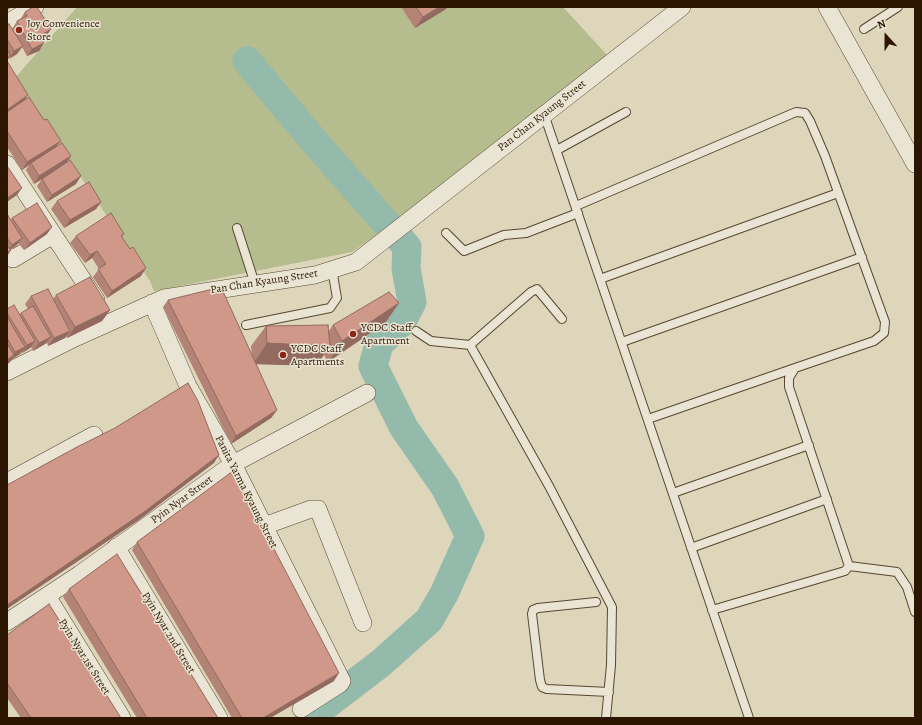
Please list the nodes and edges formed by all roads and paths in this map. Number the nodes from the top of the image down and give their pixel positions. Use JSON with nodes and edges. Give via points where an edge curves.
{"nodes":[{"id":1,"x":35,"y":7,"type":"edge"},
{"id":2,"x":827,"y":7,"type":"edge"},
{"id":3,"x":898,"y":7,"type":"edge"},
{"id":4,"x":680,"y":8,"type":"edge"},
{"id":5,"x":7,"y":23,"type":"edge"},
{"id":6,"x":864,"y":29,"type":"dead end"},
{"id":7,"x":626,"y":112,"type":"dead end"},
{"id":8,"x":544,"y":114,"type":"junction"},
{"id":9,"x":557,"y":150,"type":"junction"},
{"id":10,"x":7,"y":164,"type":"edge"},
{"id":11,"x":915,"y":164,"type":"edge"},
{"id":12,"x":838,"y":193,"type":"junction"},
{"id":13,"x":577,"y":209,"type":"junction"},
{"id":14,"x":237,"y":228,"type":"dead end"},
{"id":15,"x":446,"y":233,"type":"dead end"},
{"id":16,"x":53,"y":235,"type":"junction"},
{"id":17,"x":7,"y":254,"type":"edge"},
{"id":18,"x":862,"y":257,"type":"junction"},
{"id":19,"x":332,"y":269,"type":"junction"},
{"id":20,"x":600,"y":279,"type":"junction"},
{"id":21,"x":256,"y":284,"type":"junction"},
{"id":22,"x":152,"y":303,"type":"junction"},
{"id":23,"x":562,"y":319,"type":"dead end"},
{"id":24,"x":110,"y":322,"type":"junction"},
{"id":25,"x":246,"y":325,"type":"dead end"},
{"id":26,"x":416,"y":331,"type":"dead end"},
{"id":27,"x":622,"y":342,"type":"junction"},
{"id":28,"x":470,"y":345,"type":"junction"},
{"id":29,"x":796,"y":368,"type":"junction"},
{"id":30,"x":7,"y":372,"type":"edge"},
{"id":31,"x":367,"y":393,"type":"dead end"},
{"id":32,"x":648,"y":419,"type":"junction"},
{"id":33,"x":94,"y":435,"type":"dead end"},
{"id":34,"x":809,"y":445,"type":"junction"},
{"id":35,"x":233,"y":464,"type":"junction"},
{"id":36,"x":7,"y":482,"type":"edge"},
{"id":37,"x":672,"y":493,"type":"junction"},
{"id":38,"x":827,"y":499,"type":"junction"},
{"id":39,"x":264,"y":526,"type":"junction"},
{"id":40,"x":116,"y":547,"type":"junction"},
{"id":41,"x":691,"y":548,"type":"junction"},
{"id":42,"x":849,"y":566,"type":"junction"},
{"id":43,"x":47,"y":596,"type":"junction"},
{"id":44,"x":596,"y":602,"type":"dead end"},
{"id":45,"x":712,"y":610,"type":"junction"},
{"id":46,"x":915,"y":612,"type":"edge"},
{"id":47,"x":7,"y":622,"type":"edge"},
{"id":48,"x":363,"y":623,"type":"dead end"},
{"id":49,"x":609,"y":692,"type":"junction"},
{"id":50,"x":301,"y":709,"type":"dead end"},
{"id":51,"x":122,"y":718,"type":"edge"},
{"id":52,"x":219,"y":718,"type":"edge"},
{"id":53,"x":606,"y":718,"type":"edge"},
{"id":54,"x":749,"y":718,"type":"edge"}],
"edges":[{"from":1,"to":5,"type":"street"},
{"from":2,"to":11,"type":"street"},
{"from":3,"to":6,"type":"lane"},
{"from":4,"to":8,"type":"street","name":"Pan Chan Kyaung Street"},
{"from":7,"to":9,"type":"lane"},
{"from":8,"to":9,"type":"lane"},
{"from":8,"to":19,"type":"street","name":"Pan Chan Kyaung Street","via":[[356,262]]},
{"from":9,"to":13,"type":"lane"},
{"from":10,"to":16,"type":"street"},
{"from":12,"to":13,"type":"lane","via":[[810,121],[805,113],[796,112]]},
{"from":12,"to":18,"type":"lane"},
{"from":12,"to":20,"type":"lane"},
{"from":13,"to":15,"type":"lane","via":[[526,233],[504,235],[464,251]]},
{"from":13,"to":20,"type":"lane"},
{"from":14,"to":21,"type":"lane"},
{"from":16,"to":17,"type":"street","via":[[13,259]]},
{"from":16,"to":24,"type":"street"},
{"from":18,"to":27,"type":"lane"},
{"from":18,"to":29,"type":"lane","via":[[885,322],[884,333],[874,341]]},
{"from":19,"to":21,"type":"street","name":"Pan Chan Kyaung Street"},
{"from":19,"to":25,"type":"lane","via":[[337,298],[330,308]]},
{"from":20,"to":27,"type":"lane"},
{"from":21,"to":22,"type":"street","name":"Pan Chan Kyaung Street","via":[[164,298]]},
{"from":22,"to":24,"type":"street","name":"Pan Chan Kyaung Street"},
{"from":22,"to":35,"type":"street","name":"Panita Yarma Kyaung Street","via":[[188,386]]},
{"from":23,"to":28,"type":"lane","via":[[537,289]]},
{"from":24,"to":30,"type":"street","name":"Pan Chan Kyaung Street"},
{"from":26,"to":28,"type":"lane","via":[[431,341]]},
{"from":27,"to":32,"type":"lane"},
{"from":28,"to":49,"type":"lane","via":[[549,486],[612,607],[612,665]]},
{"from":29,"to":32,"type":"lane"},
{"from":29,"to":34,"type":"lane","via":[[789,378],[789,387]]},
{"from":31,"to":35,"type":"street","name":"Pyin Nyar Street"},
{"from":32,"to":37,"type":"lane"},
{"from":33,"to":36,"type":"street"},
{"from":34,"to":37,"type":"lane"},
{"from":34,"to":38,"type":"lane"},
{"from":35,"to":39,"type":"street","name":"Panita Yarma Kyaung Street"},
{"from":35,"to":40,"type":"street","name":"Pyin Nyar Street"},
{"from":37,"to":41,"type":"lane"},
{"from":38,"to":41,"type":"lane"},
{"from":38,"to":42,"type":"lane"},
{"from":39,"to":48,"type":"street","via":[[311,509],[318,509]]},
{"from":39,"to":50,"type":"street","name":"Panita Yarma Kyaung Street","via":[[342,681]]},
{"from":40,"to":43,"type":"street","name":"Pyin Nyar Street"},
{"from":40,"to":52,"type":"street","name":"Pyin Nyar 2nd Street"},
{"from":41,"to":45,"type":"lane"},
{"from":42,"to":45,"type":"lane","via":[[845,571]]},
{"from":42,"to":46,"type":"lane","via":[[897,572],[902,578]]},
{"from":43,"to":47,"type":"street","name":"Pyin Nyar Street"},
{"from":43,"to":51,"type":"street","name":"Pyin Nyar 1st Street"},
{"from":44,"to":49,"type":"lane","via":[[533,610],[540,680],[542,687],[547,689]]},
{"from":45,"to":54,"type":"lane"},
{"from":49,"to":53,"type":"lane"}]}
